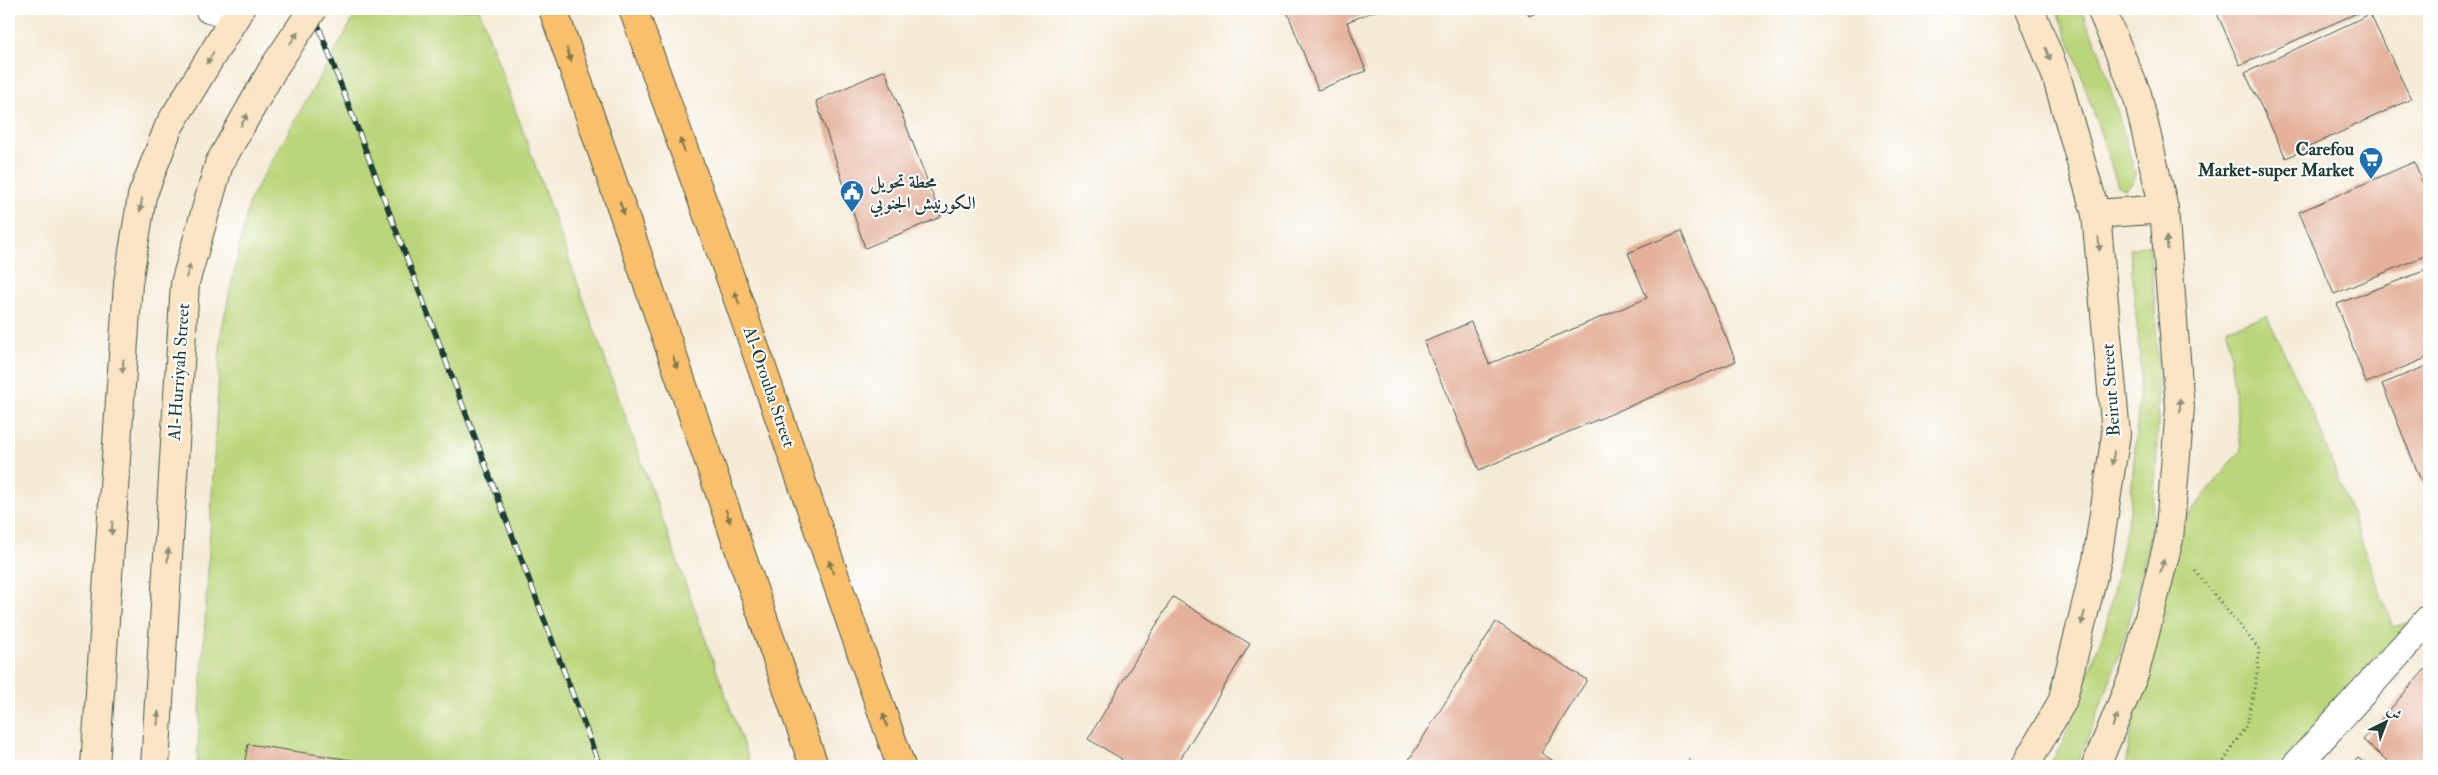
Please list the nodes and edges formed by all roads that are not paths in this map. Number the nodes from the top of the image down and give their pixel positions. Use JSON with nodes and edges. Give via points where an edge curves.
{"nodes":[{"id":1,"x":209,"y":9,"type":"edge"},
{"id":2,"x":313,"y":9,"type":"edge"},
{"id":3,"x":553,"y":9,"type":"edge"},
{"id":4,"x":633,"y":9,"type":"edge"},
{"id":5,"x":2030,"y":9,"type":"edge"},
{"id":6,"x":2101,"y":9,"type":"edge"},
{"id":7,"x":238,"y":13,"type":"edge"},
{"id":8,"x":2164,"y":209,"type":"junction"},
{"id":9,"x":2096,"y":214,"type":"junction"},
{"id":10,"x":2429,"y":619,"type":"edge"},
{"id":11,"x":95,"y":766,"type":"edge"},
{"id":12,"x":155,"y":766,"type":"edge"},
{"id":13,"x":814,"y":766,"type":"edge"},
{"id":14,"x":901,"y":766,"type":"edge"},
{"id":15,"x":2025,"y":766,"type":"edge"},
{"id":16,"x":2096,"y":766,"type":"edge"},
{"id":17,"x":2296,"y":766,"type":"edge"}],
"edges":[{"from":1,"to":7,"type":"street"},
{"from":12,"to":2,"type":"main road","name":"Al-Hurriyah Street","one_way":true,"bridge":true,"via":[[185,284],[219,164],[274,67]]},
{"from":3,"to":13,"type":"main road","one_way":true},
{"from":14,"to":4,"type":"main road","name":"Al-Orouba Street","one_way":true},
{"from":5,"to":9,"type":"main road","name":"Beirut Street","one_way":true,"via":[[2056,75]]},
{"from":6,"to":8,"type":"main road","via":[[2137,94]]},
{"from":7,"to":11,"type":"main road","one_way":true,"via":[[169,126],[142,196],[128,283]]},
{"from":8,"to":9,"type":"main road"},
{"from":16,"to":8,"type":"main road","one_way":true,"via":[[2135,672],[2170,539],[2180,408]]},
{"from":9,"to":15,"type":"main road","name":"Beirut Street","one_way":true,"via":[[2116,434],[2097,560],[2062,702]]},
{"from":10,"to":17,"type":"street"}]}
